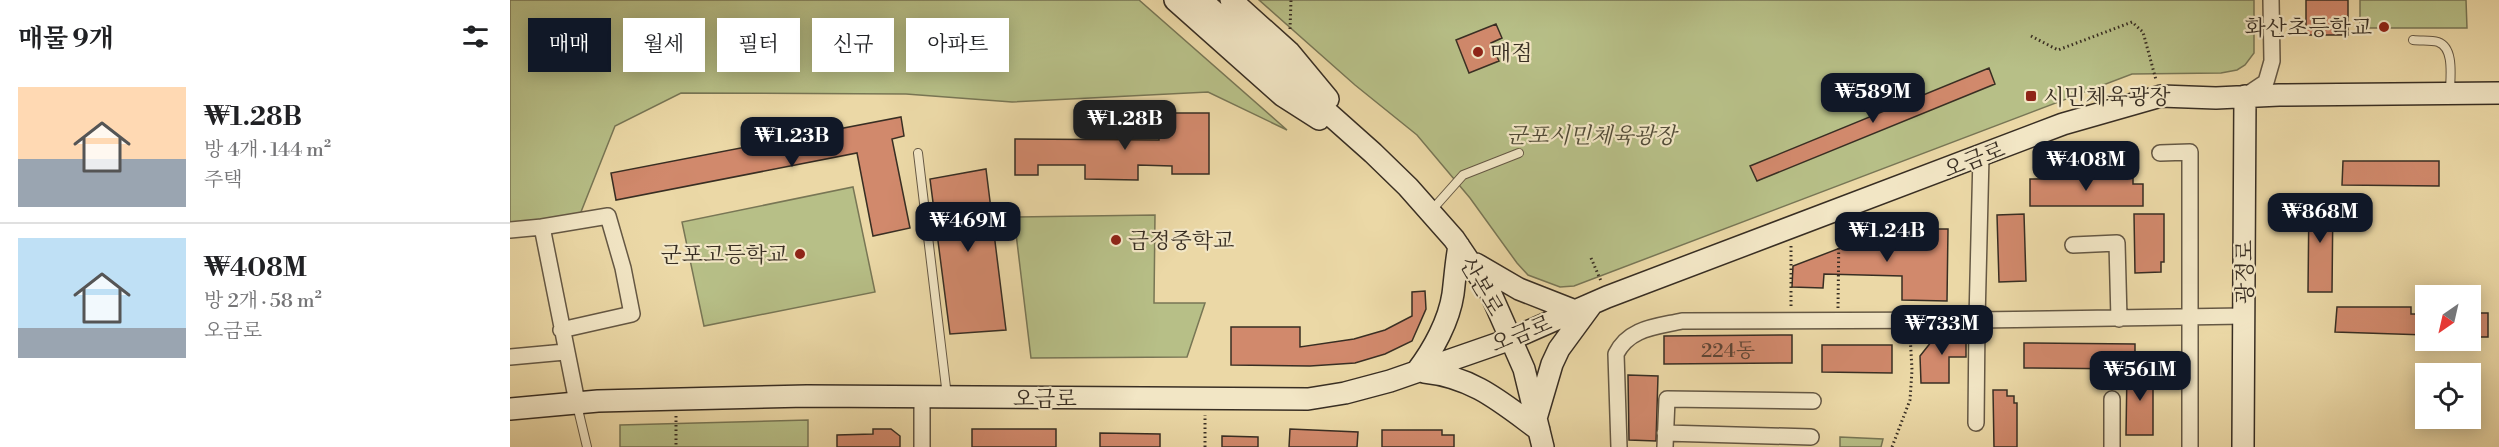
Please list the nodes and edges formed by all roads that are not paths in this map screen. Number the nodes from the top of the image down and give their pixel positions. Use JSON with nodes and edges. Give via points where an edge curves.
{"nodes":[{"id":1,"x":1175,"y":0,"type":"edge"},
{"id":2,"x":1201,"y":0,"type":"edge"},
{"id":3,"x":1231,"y":0,"type":"edge"},
{"id":4,"x":2271,"y":0,"type":"edge"},
{"id":5,"x":2413,"y":40,"type":"dead end"},
{"id":6,"x":2499,"y":93,"type":"edge"},
{"id":7,"x":2450,"y":94,"type":"junction"},
{"id":8,"x":2245,"y":96,"type":"junction"},
{"id":9,"x":918,"y":153,"type":"dead end"},
{"id":10,"x":1373,"y":153,"type":"junction"},
{"id":11,"x":1519,"y":153,"type":"dead end"},
{"id":12,"x":2160,"y":153,"type":"dead end"},
{"id":13,"x":1981,"y":156,"type":"junction"},
{"id":14,"x":1430,"y":212,"type":"junction"},
{"id":15,"x":542,"y":227,"type":"junction"},
{"id":16,"x":510,"y":230,"type":"edge"},
{"id":17,"x":2073,"y":245,"type":"dead end"},
{"id":18,"x":1463,"y":252,"type":"junction"},
{"id":19,"x":1592,"y":304,"type":"junction"},
{"id":20,"x":2244,"y":316,"type":"junction"},
{"id":21,"x":2190,"y":318,"type":"junction"},
{"id":22,"x":2118,"y":319,"type":"junction"},
{"id":23,"x":1977,"y":320,"type":"junction"},
{"id":24,"x":561,"y":330,"type":"junction"},
{"id":25,"x":1511,"y":339,"type":"junction"},
{"id":26,"x":565,"y":352,"type":"junction"},
{"id":27,"x":510,"y":357,"type":"edge"},
{"id":28,"x":1417,"y":372,"type":"junction"},
{"id":29,"x":922,"y":397,"type":"junction"},
{"id":30,"x":947,"y":397,"type":"junction"},
{"id":31,"x":2112,"y":399,"type":"dead end"},
{"id":32,"x":1813,"y":400,"type":"dead end"},
{"id":33,"x":577,"y":402,"type":"junction"},
{"id":34,"x":510,"y":409,"type":"edge"},
{"id":35,"x":1976,"y":423,"type":"dead end"},
{"id":36,"x":1540,"y":431,"type":"edge"},
{"id":37,"x":1811,"y":436,"type":"dead end"},
{"id":38,"x":1665,"y":440,"type":"edge"},
{"id":39,"x":587,"y":447,"type":"edge"},
{"id":40,"x":922,"y":447,"type":"edge"},
{"id":41,"x":1618,"y":447,"type":"edge"},
{"id":42,"x":2112,"y":447,"type":"edge"},
{"id":43,"x":2190,"y":447,"type":"edge"},
{"id":44,"x":2243,"y":447,"type":"edge"}],
"edges":[{"from":1,"to":10,"type":"street","name":"산본로","via":[[1283,96]]},
{"from":2,"to":10,"type":"street","name":"산본로"},
{"from":3,"to":10,"type":"street","name":"산본로","via":[[1289,52]]},
{"from":4,"to":8,"type":"street","via":[[2272,61],[2266,82]]},
{"from":5,"to":7,"type":"lane","via":[[2439,42],[2446,48]]},
{"from":6,"to":7,"type":"street","name":"오금로"},
{"from":7,"to":8,"type":"street","name":"오금로"},
{"from":8,"to":13,"type":"street","name":"오금로","via":[[2161,96],[2063,124]]},
{"from":8,"to":20,"type":"street","name":"광정로"},
{"from":9,"to":30,"type":"lane"},
{"from":10,"to":14,"type":"street","name":"산본로"},
{"from":11,"to":14,"type":"lane","via":[[1463,175]]},
{"from":12,"to":21,"type":"street","via":[[2190,152]]},
{"from":13,"to":19,"type":"street","name":"오금로"},
{"from":13,"to":23,"type":"street"},
{"from":14,"to":18,"type":"street","name":"산본로"},
{"from":15,"to":16,"type":"street"},
{"from":15,"to":24,"type":"street"},
{"from":15,"to":24,"type":"street","via":[[608,216],[632,314]]},
{"from":17,"to":22,"type":"street","via":[[2117,243]]},
{"from":18,"to":19,"type":"street","via":[[1519,289]]},
{"from":18,"to":25,"type":"street","name":"산본로","via":[[1490,292]]},
{"from":18,"to":28,"type":"street","via":[[1447,317]]},
{"from":19,"to":25,"type":"street","name":"오금로"},
{"from":19,"to":36,"type":"street","via":[[1552,364]]},
{"from":20,"to":21,"type":"street"},
{"from":20,"to":44,"type":"street","name":"광정로"},
{"from":21,"to":22,"type":"street"},
{"from":21,"to":43,"type":"street"},
{"from":22,"to":23,"type":"street"},
{"from":23,"to":35,"type":"street"},
{"from":23,"to":41,"type":"street","via":[[1682,321],[1635,333],[1622,342],[1616,354]]},
{"from":24,"to":26,"type":"street"},
{"from":25,"to":28,"type":"street","name":"오금로"},
{"from":25,"to":36,"type":"street","name":"산본로","via":[[1524,369]]},
{"from":26,"to":27,"type":"street"},
{"from":26,"to":33,"type":"street"},
{"from":28,"to":30,"type":"street","name":"오금로","via":[[1308,399]]},
{"from":28,"to":36,"type":"street","via":[[1460,379]]},
{"from":29,"to":30,"type":"street","name":"오금로"},
{"from":29,"to":33,"type":"street","name":"오금로"},
{"from":29,"to":40,"type":"street"},
{"from":31,"to":42,"type":"street"},
{"from":32,"to":38,"type":"street","via":[[1667,399]]},
{"from":33,"to":34,"type":"street","name":"오금로"},
{"from":33,"to":39,"type":"lane"},
{"from":37,"to":38,"type":"street"}]}
